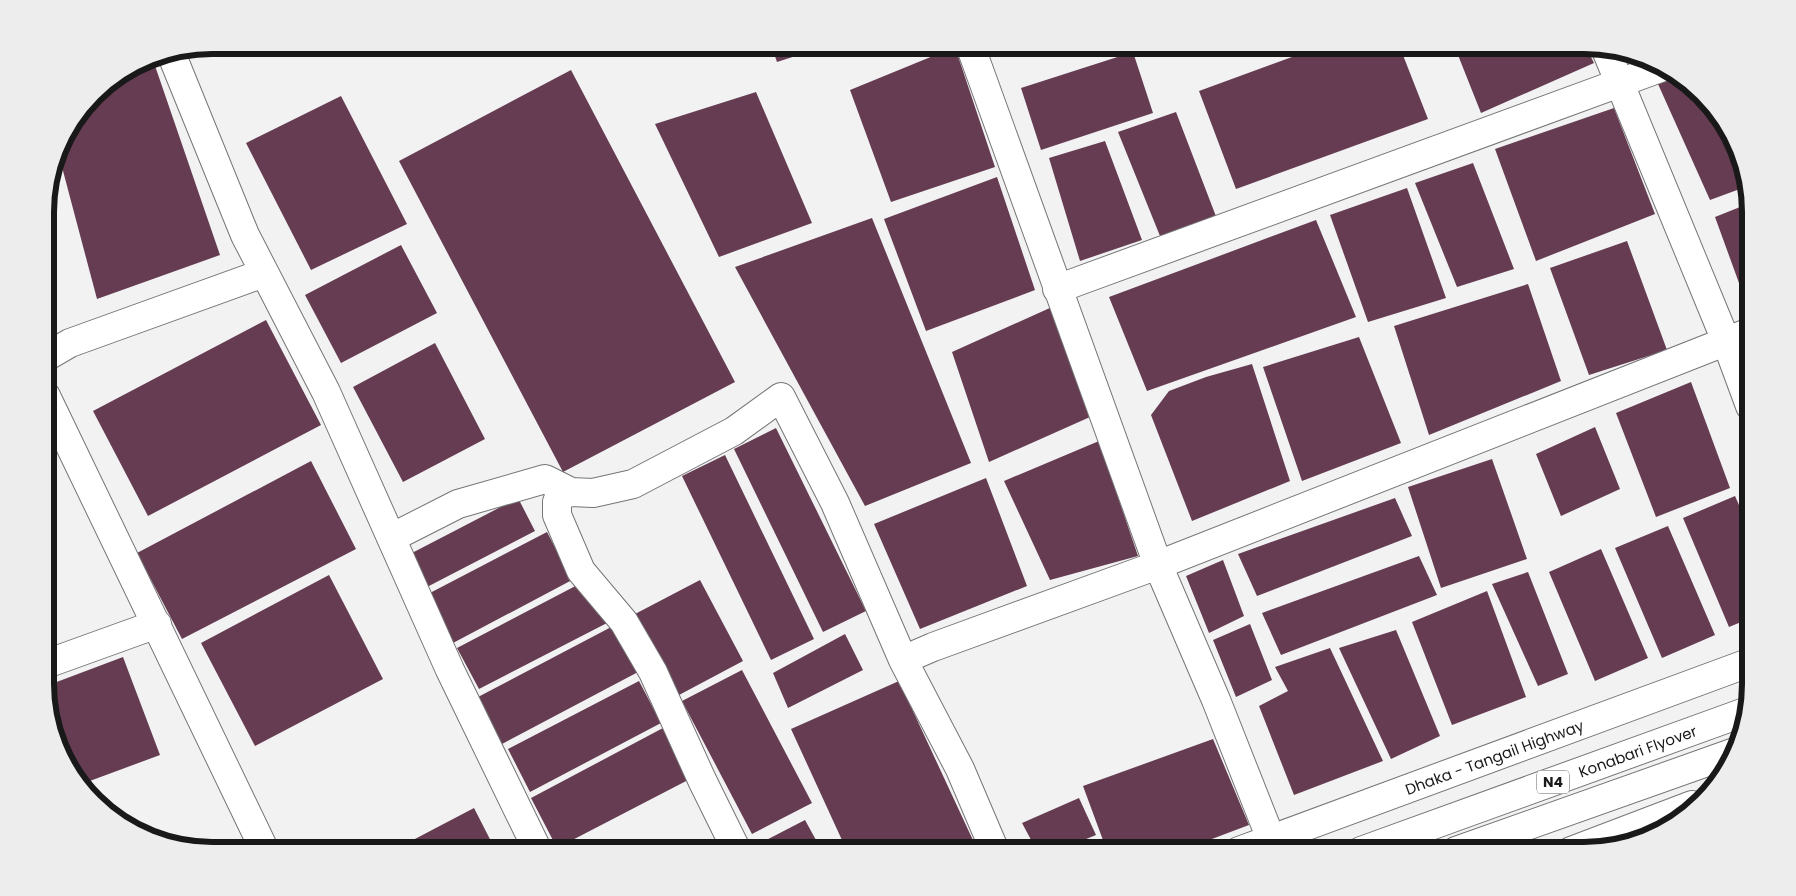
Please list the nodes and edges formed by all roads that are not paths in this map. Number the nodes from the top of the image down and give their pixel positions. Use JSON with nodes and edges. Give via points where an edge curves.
{"nodes":[{"id":1,"x":973,"y":54,"type":"edge"},
{"id":2,"x":1608,"y":56,"type":"edge"},
{"id":3,"x":173,"y":59,"type":"edge"},
{"id":4,"x":1654,"y":70,"type":"edge"},
{"id":5,"x":1619,"y":83,"type":"junction"},
{"id":6,"x":264,"y":273,"type":"junction"},
{"id":7,"x":1057,"y":289,"type":"junction"},
{"id":8,"x":1738,"y":336,"type":"edge"},
{"id":9,"x":54,"y":352,"type":"edge"},
{"id":10,"x":1742,"y":359,"type":"edge"},
{"id":11,"x":54,"y":413,"type":"edge"},
{"id":12,"x":567,"y":490,"type":"junction"},
{"id":13,"x":391,"y":538,"type":"junction"},
{"id":14,"x":1158,"y":565,"type":"junction"},
{"id":15,"x":156,"y":624,"type":"junction"},
{"id":16,"x":903,"y":660,"type":"junction"},
{"id":17,"x":54,"y":661,"type":"edge"},
{"id":18,"x":1742,"y":665,"type":"edge"},
{"id":19,"x":1739,"y":714,"type":"edge"},
{"id":20,"x":1725,"y":755,"type":"edge"},
{"id":21,"x":1679,"y":811,"type":"edge"},
{"id":22,"x":261,"y":842,"type":"edge"},
{"id":23,"x":534,"y":842,"type":"edge"},
{"id":24,"x":733,"y":842,"type":"edge"},
{"id":25,"x":991,"y":842,"type":"edge"},
{"id":26,"x":1272,"y":842,"type":"edge"},
{"id":27,"x":1281,"y":842,"type":"edge"},
{"id":28,"x":1386,"y":842,"type":"edge"},
{"id":29,"x":1481,"y":842,"type":"edge"},
{"id":30,"x":1595,"y":842,"type":"edge"}],
"edges":[{"from":1,"to":7,"type":"main road"},
{"from":2,"to":5,"type":"main road"},
{"from":3,"to":6,"type":"main road","via":[[245,235]]},
{"from":4,"to":5,"type":"main road"},
{"from":5,"to":7,"type":"main road"},
{"from":5,"to":8,"type":"main road"},
{"from":6,"to":9,"type":"main road","via":[[70,343]]},
{"from":6,"to":13,"type":"main road","via":[[326,392]]},
{"from":7,"to":14,"type":"main road"},
{"from":8,"to":10,"type":"main road"},
{"from":8,"to":14,"type":"main road"},
{"from":11,"to":15,"type":"main road"},
{"from":12,"to":13,"type":"main road","via":[[545,480],[458,504]]},
{"from":12,"to":16,"type":"main road","via":[[593,493],[633,484],[734,431],[781,397],[836,503]]},
{"from":12,"to":24,"type":"main road","via":[[557,502],[557,515],[581,571],[624,622],[653,672]]},
{"from":13,"to":23,"type":"main road","via":[[450,670]]},
{"from":14,"to":16,"type":"main road"},
{"from":14,"to":26,"type":"main road"},
{"from":15,"to":17,"type":"main road"},
{"from":15,"to":22,"type":"main road"},
{"from":16,"to":25,"type":"main road","via":[[960,769]]},
{"from":18,"to":27,"type":"main road","name":"Dhaka - Tangail Highway"},
{"from":19,"to":28,"type":"main road","name":"Konabari Flyover","number":"N4"},
{"from":20,"to":29,"type":"main road","number":"N4"},
{"from":21,"to":30,"type":"main road"}]}
